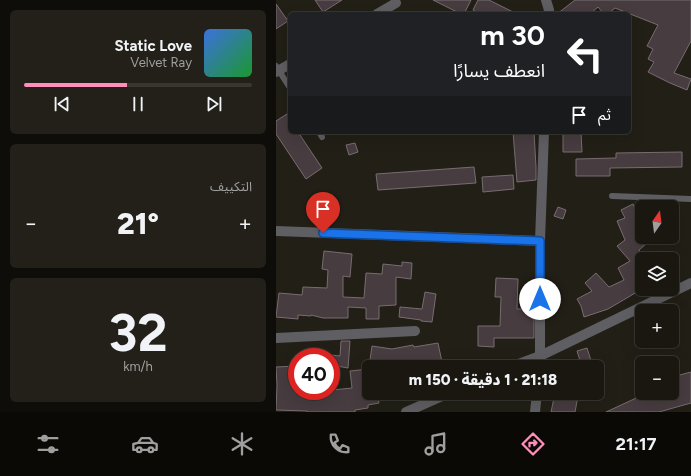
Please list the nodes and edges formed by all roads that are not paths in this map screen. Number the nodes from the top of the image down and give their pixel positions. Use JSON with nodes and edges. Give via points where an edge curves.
{"nodes":[{"id":1,"x":396,"y":3,"type":"dead end"},
{"id":2,"x":380,"y":12,"type":"edge"},
{"id":3,"x":288,"y":65,"type":"edge"},
{"id":4,"x":277,"y":69,"type":"edge"},
{"id":5,"x":288,"y":85,"type":"edge"},
{"id":6,"x":544,"y":134,"type":"edge"},
{"id":7,"x":612,"y":196,"type":"dead end"},
{"id":8,"x":691,"y":199,"type":"edge"},
{"id":9,"x":276,"y":231,"type":"edge"},
{"id":10,"x":540,"y":241,"type":"junction"},
{"id":11,"x":691,"y":284,"type":"edge"},
{"id":12,"x":415,"y":331,"type":"dead end"},
{"id":13,"x":276,"y":338,"type":"edge"},
{"id":14,"x":540,"y":356,"type":"junction"},
{"id":15,"x":529,"y":360,"type":"edge"},
{"id":16,"x":540,"y":360,"type":"edge"},
{"id":17,"x":433,"y":400,"type":"edge"},
{"id":18,"x":536,"y":400,"type":"edge"},
{"id":19,"x":406,"y":412,"type":"edge"},
{"id":20,"x":535,"y":412,"type":"edge"}],
"edges":[{"from":1,"to":2,"type":"street"},
{"from":3,"to":4,"type":"street"},
{"from":4,"to":5,"type":"lane"},
{"from":6,"to":10,"type":"street"},
{"from":7,"to":8,"type":"lane"},
{"from":9,"to":10,"type":"street"},
{"from":10,"to":14,"type":"street"},
{"from":11,"to":14,"type":"street"},
{"from":12,"to":13,"type":"street"},
{"from":14,"to":15,"type":"street"},
{"from":14,"to":16,"type":"street"},
{"from":17,"to":19,"type":"street"},
{"from":18,"to":20,"type":"street"}]}
